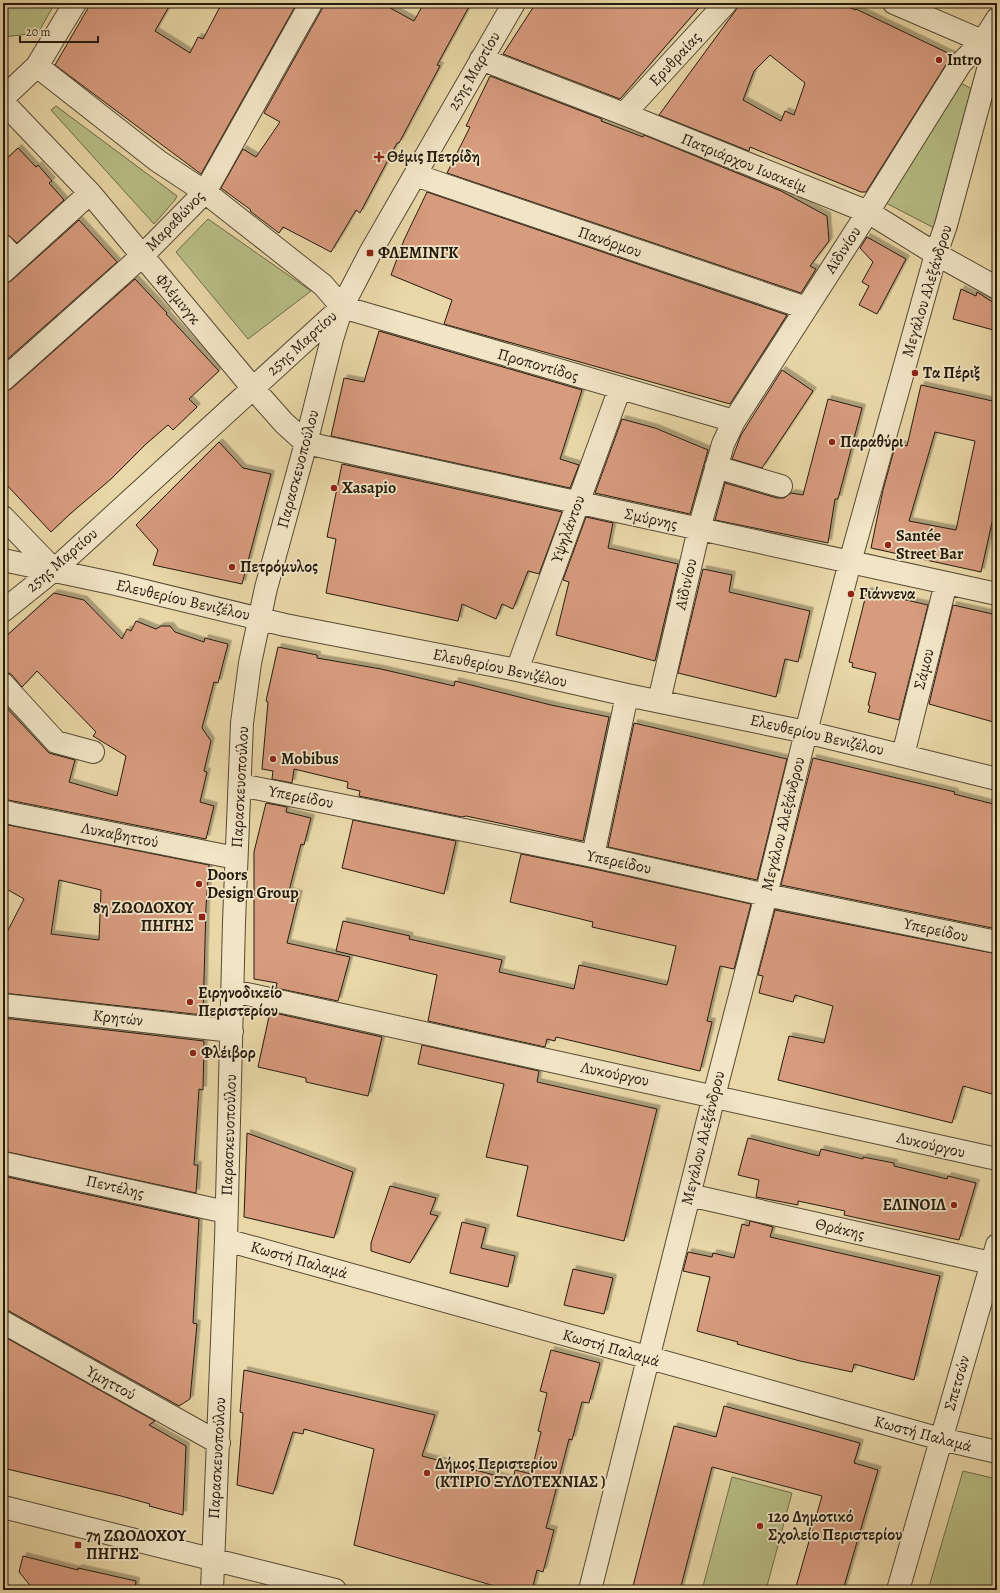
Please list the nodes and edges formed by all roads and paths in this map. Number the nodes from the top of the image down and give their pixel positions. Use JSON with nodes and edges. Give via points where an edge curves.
{"nodes":[{"id":1,"x":74,"y":3,"type":"edge"},
{"id":2,"x":311,"y":3,"type":"edge"},
{"id":3,"x":514,"y":3,"type":"edge"},
{"id":4,"x":726,"y":3,"type":"edge"},
{"id":5,"x":894,"y":3,"type":"edge"},
{"id":6,"x":997,"y":18,"type":"edge"},
{"id":7,"x":990,"y":44,"type":"edge"},
{"id":8,"x":481,"y":59,"type":"junction"},
{"id":9,"x":37,"y":66,"type":"junction"},
{"id":10,"x":3,"y":98,"type":"edge"},
{"id":11,"x":3,"y":102,"type":"edge"},
{"id":12,"x":624,"y":114,"type":"junction"},
{"id":13,"x":415,"y":175,"type":"junction"},
{"id":14,"x":205,"y":192,"type":"junction"},
{"id":15,"x":90,"y":193,"type":"junction"},
{"id":16,"x":868,"y":212,"type":"junction"},
{"id":17,"x":936,"y":254,"type":"junction"},
{"id":18,"x":142,"y":256,"type":"junction"},
{"id":19,"x":7,"y":259,"type":"edge"},
{"id":20,"x":997,"y":288,"type":"edge"},
{"id":21,"x":342,"y":308,"type":"junction"},
{"id":22,"x":806,"y":308,"type":"junction"},
{"id":23,"x":3,"y":380,"type":"edge"},
{"id":24,"x":252,"y":387,"type":"junction"},
{"id":25,"x":620,"y":388,"type":"junction"},
{"id":26,"x":734,"y":421,"type":"junction"},
{"id":27,"x":306,"y":443,"type":"junction"},
{"id":28,"x":716,"y":467,"type":"junction"},
{"id":29,"x":781,"y":486,"type":"dead end"},
{"id":30,"x":577,"y":503,"type":"junction"},
{"id":31,"x":3,"y":517,"type":"edge"},
{"id":32,"x":699,"y":529,"type":"junction"},
{"id":33,"x":3,"y":560,"type":"edge"},
{"id":34,"x":850,"y":562,"type":"junction"},
{"id":35,"x":54,"y":570,"type":"junction"},
{"id":36,"x":946,"y":583,"type":"junction"},
{"id":37,"x":997,"y":594,"type":"edge"},
{"id":38,"x":3,"y":612,"type":"edge"},
{"id":39,"x":259,"y":618,"type":"junction"},
{"id":40,"x":517,"y":670,"type":"junction"},
{"id":41,"x":3,"y":684,"type":"edge"},
{"id":42,"x":627,"y":695,"type":"junction"},
{"id":43,"x":659,"y":701,"type":"junction"},
{"id":44,"x":806,"y":732,"type":"junction"},
{"id":45,"x":93,"y":752,"type":"dead end"},
{"id":46,"x":902,"y":755,"type":"junction"},
{"id":47,"x":997,"y":779,"type":"edge"},
{"id":48,"x":240,"y":785,"type":"junction"},
{"id":49,"x":3,"y":811,"type":"edge"},
{"id":50,"x":593,"y":856,"type":"junction"},
{"id":51,"x":236,"y":858,"type":"junction"},
{"id":52,"x":766,"y":894,"type":"junction"},
{"id":53,"x":997,"y":942,"type":"edge"},
{"id":54,"x":233,"y":991,"type":"junction"},
{"id":55,"x":3,"y":1005,"type":"edge"},
{"id":56,"x":232,"y":1031,"type":"junction"},
{"id":57,"x":714,"y":1096,"type":"junction"},
{"id":58,"x":997,"y":1159,"type":"edge"},
{"id":59,"x":3,"y":1162,"type":"edge"},
{"id":60,"x":689,"y":1195,"type":"junction"},
{"id":61,"x":226,"y":1212,"type":"junction"},
{"id":62,"x":226,"y":1240,"type":"junction"},
{"id":63,"x":995,"y":1253,"type":"edge"},
{"id":64,"x":3,"y":1322,"type":"edge"},
{"id":65,"x":648,"y":1358,"type":"junction"},
{"id":66,"x":941,"y":1440,"type":"junction"},
{"id":67,"x":218,"y":1443,"type":"junction"},
{"id":68,"x":997,"y":1452,"type":"edge"},
{"id":69,"x":3,"y":1507,"type":"edge"},
{"id":70,"x":213,"y":1559,"type":"junction"},
{"id":71,"x":212,"y":1590,"type":"edge"},
{"id":72,"x":335,"y":1590,"type":"edge"},
{"id":73,"x":590,"y":1590,"type":"edge"},
{"id":74,"x":898,"y":1590,"type":"edge"}],
"edges":[{"from":1,"to":9,"type":"street"},
{"from":2,"to":14,"type":"street","name":"Μαραθώνος"},
{"from":3,"to":8,"type":"street","name":"25ης Μαρτίου"},
{"from":4,"to":12,"type":"street","name":"Ερυθραίας"},
{"from":5,"to":7,"type":"street"},
{"from":6,"to":7,"type":"street"},
{"from":7,"to":16,"type":"street","name":"Αϊδινίου","via":[[961,63]]},
{"from":7,"to":17,"type":"street","name":"Μεγάλου Αλεξάνδρου","via":[[989,66]]},
{"from":8,"to":12,"type":"street","name":"Πατριάρχου Ιωακείμ"},
{"from":8,"to":13,"type":"street","name":"25ης Μαρτίου"},
{"from":9,"to":10,"type":"street"},
{"from":9,"to":14,"type":"street","via":[[158,161]]},
{"from":11,"to":15,"type":"street","name":"Φλέμινγκ"},
{"from":12,"to":16,"type":"street","name":"Πατριάρχου Ιωακείμ"},
{"from":13,"to":21,"type":"street","name":"25ης Μαρτίου"},
{"from":13,"to":22,"type":"street","name":"Πανόρμου"},
{"from":14,"to":18,"type":"street","name":"Μαραθώνος"},
{"from":14,"to":21,"type":"street","via":[[323,285]]},
{"from":15,"to":18,"type":"street","name":"Φλέμινγκ"},
{"from":15,"to":19,"type":"street"},
{"from":16,"to":17,"type":"street","name":"Πατριάρχου Ιωακείμ"},
{"from":16,"to":22,"type":"street","name":"Αϊδινίου"},
{"from":17,"to":20,"type":"street","name":"Πατριάρχου Ιωακείμ"},
{"from":17,"to":34,"type":"street","name":"Μεγάλου Αλεξάνδρου"},
{"from":18,"to":23,"type":"street","name":"Μαραθώνος"},
{"from":18,"to":24,"type":"street","name":"Φλέμινγκ"},
{"from":21,"to":24,"type":"street","name":"25ης Μαρτίου"},
{"from":21,"to":25,"type":"street","name":"Προποντίδος"},
{"from":21,"to":27,"type":"street","name":"Παρασκευοπούλου"},
{"from":22,"to":26,"type":"street","name":"Αϊδινίου"},
{"from":24,"to":27,"type":"street","name":"Φλέμινγκ"},
{"from":24,"to":35,"type":"street","name":"25ης Μαρτίου"},
{"from":25,"to":26,"type":"street","name":"Προποντίδος"},
{"from":25,"to":30,"type":"street","name":"Υψηλάντου"},
{"from":26,"to":28,"type":"street","name":"Αϊδινίου","via":[[722,444]]},
{"from":27,"to":30,"type":"street","name":"Σμύρνης"},
{"from":27,"to":39,"type":"street","name":"Παρασκευοπούλου"},
{"from":28,"to":29,"type":"street"},
{"from":28,"to":32,"type":"street","name":"Αϊδινίου"},
{"from":30,"to":32,"type":"street","name":"Σμύρνης"},
{"from":30,"to":40,"type":"street","name":"Υψηλάντου"},
{"from":31,"to":35,"type":"street"},
{"from":32,"to":34,"type":"street","name":"Σμύρνης"},
{"from":32,"to":43,"type":"street","name":"Αϊδινίου"},
{"from":33,"to":35,"type":"street","name":"Ελευθερίου Βενιζέλου"},
{"from":34,"to":36,"type":"street","name":"Σμύρνης"},
{"from":34,"to":44,"type":"street","name":"Μεγάλου Αλεξάνδρου"},
{"from":35,"to":38,"type":"street","name":"25ης Μαρτίου"},
{"from":35,"to":39,"type":"street","name":"Ελευθερίου Βενιζέλου"},
{"from":36,"to":37,"type":"street","name":"Σμύρνης"},
{"from":36,"to":46,"type":"street","name":"Σάμου"},
{"from":39,"to":40,"type":"street","name":"Ελευθερίου Βενιζέλου"},
{"from":39,"to":48,"type":"street","name":"Παρασκευοπούλου","via":[[242,723]]},
{"from":40,"to":42,"type":"street","name":"Ελευθερίου Βενιζέλου"},
{"from":41,"to":45,"type":"street","via":[[56,742]]},
{"from":42,"to":43,"type":"street","name":"Ελευθερίου Βενιζέλου"},
{"from":42,"to":50,"type":"street"},
{"from":43,"to":44,"type":"street","name":"Ελευθερίου Βενιζέλου"},
{"from":44,"to":46,"type":"street","name":"Ελευθερίου Βενιζέλου"},
{"from":44,"to":52,"type":"street","name":"Μεγάλου Αλεξάνδρου"},
{"from":46,"to":47,"type":"street","name":"Ελευθερίου Βενιζέλου"},
{"from":48,"to":50,"type":"street","name":"Υπερείδου"},
{"from":48,"to":51,"type":"street","name":"Παρασκευοπούλου"},
{"from":49,"to":51,"type":"street","name":"Λυκαβηττού"},
{"from":50,"to":52,"type":"street","name":"Υπερείδου"},
{"from":51,"to":54,"type":"street","name":"Παρασκευοπούλου"},
{"from":52,"to":53,"type":"street","name":"Υπερείδου"},
{"from":52,"to":57,"type":"street","name":"Μεγάλου Αλεξάνδρου"},
{"from":54,"to":56,"type":"street","name":"Παρασκευοπούλου"},
{"from":54,"to":57,"type":"street","name":"Λυκούργου"},
{"from":55,"to":56,"type":"street","name":"Κρητών"},
{"from":56,"to":61,"type":"street","name":"Παρασκευοπούλου"},
{"from":57,"to":58,"type":"street","name":"Λυκούργου"},
{"from":57,"to":60,"type":"street","name":"Μεγάλου Αλεξάνδρου"},
{"from":59,"to":61,"type":"street","name":"Πεντέλης"},
{"from":60,"to":63,"type":"street","name":"Θράκης"},
{"from":60,"to":65,"type":"street","name":"Μεγάλου Αλεξάνδρου"},
{"from":61,"to":62,"type":"street","name":"Παρασκευοπούλου"},
{"from":62,"to":65,"type":"street","name":"Κωστή Παλαμά"},
{"from":62,"to":67,"type":"street","name":"Παρασκευοπούλου"},
{"from":63,"to":66,"type":"street","name":"Σπετσών"},
{"from":64,"to":67,"type":"street","name":"Υμηττού"},
{"from":65,"to":66,"type":"street","name":"Κωστή Παλαμά"},
{"from":65,"to":73,"type":"street","name":"Μεγάλου Αλεξάνδρου"},
{"from":66,"to":68,"type":"street","name":"Κωστή Παλαμά"},
{"from":66,"to":74,"type":"street","name":"Σπετσών"},
{"from":67,"to":70,"type":"street","name":"Παρασκευοπούλου"},
{"from":69,"to":70,"type":"street"},
{"from":70,"to":71,"type":"street","name":"Παρασκευοπούλου"},
{"from":70,"to":72,"type":"street"}]}
